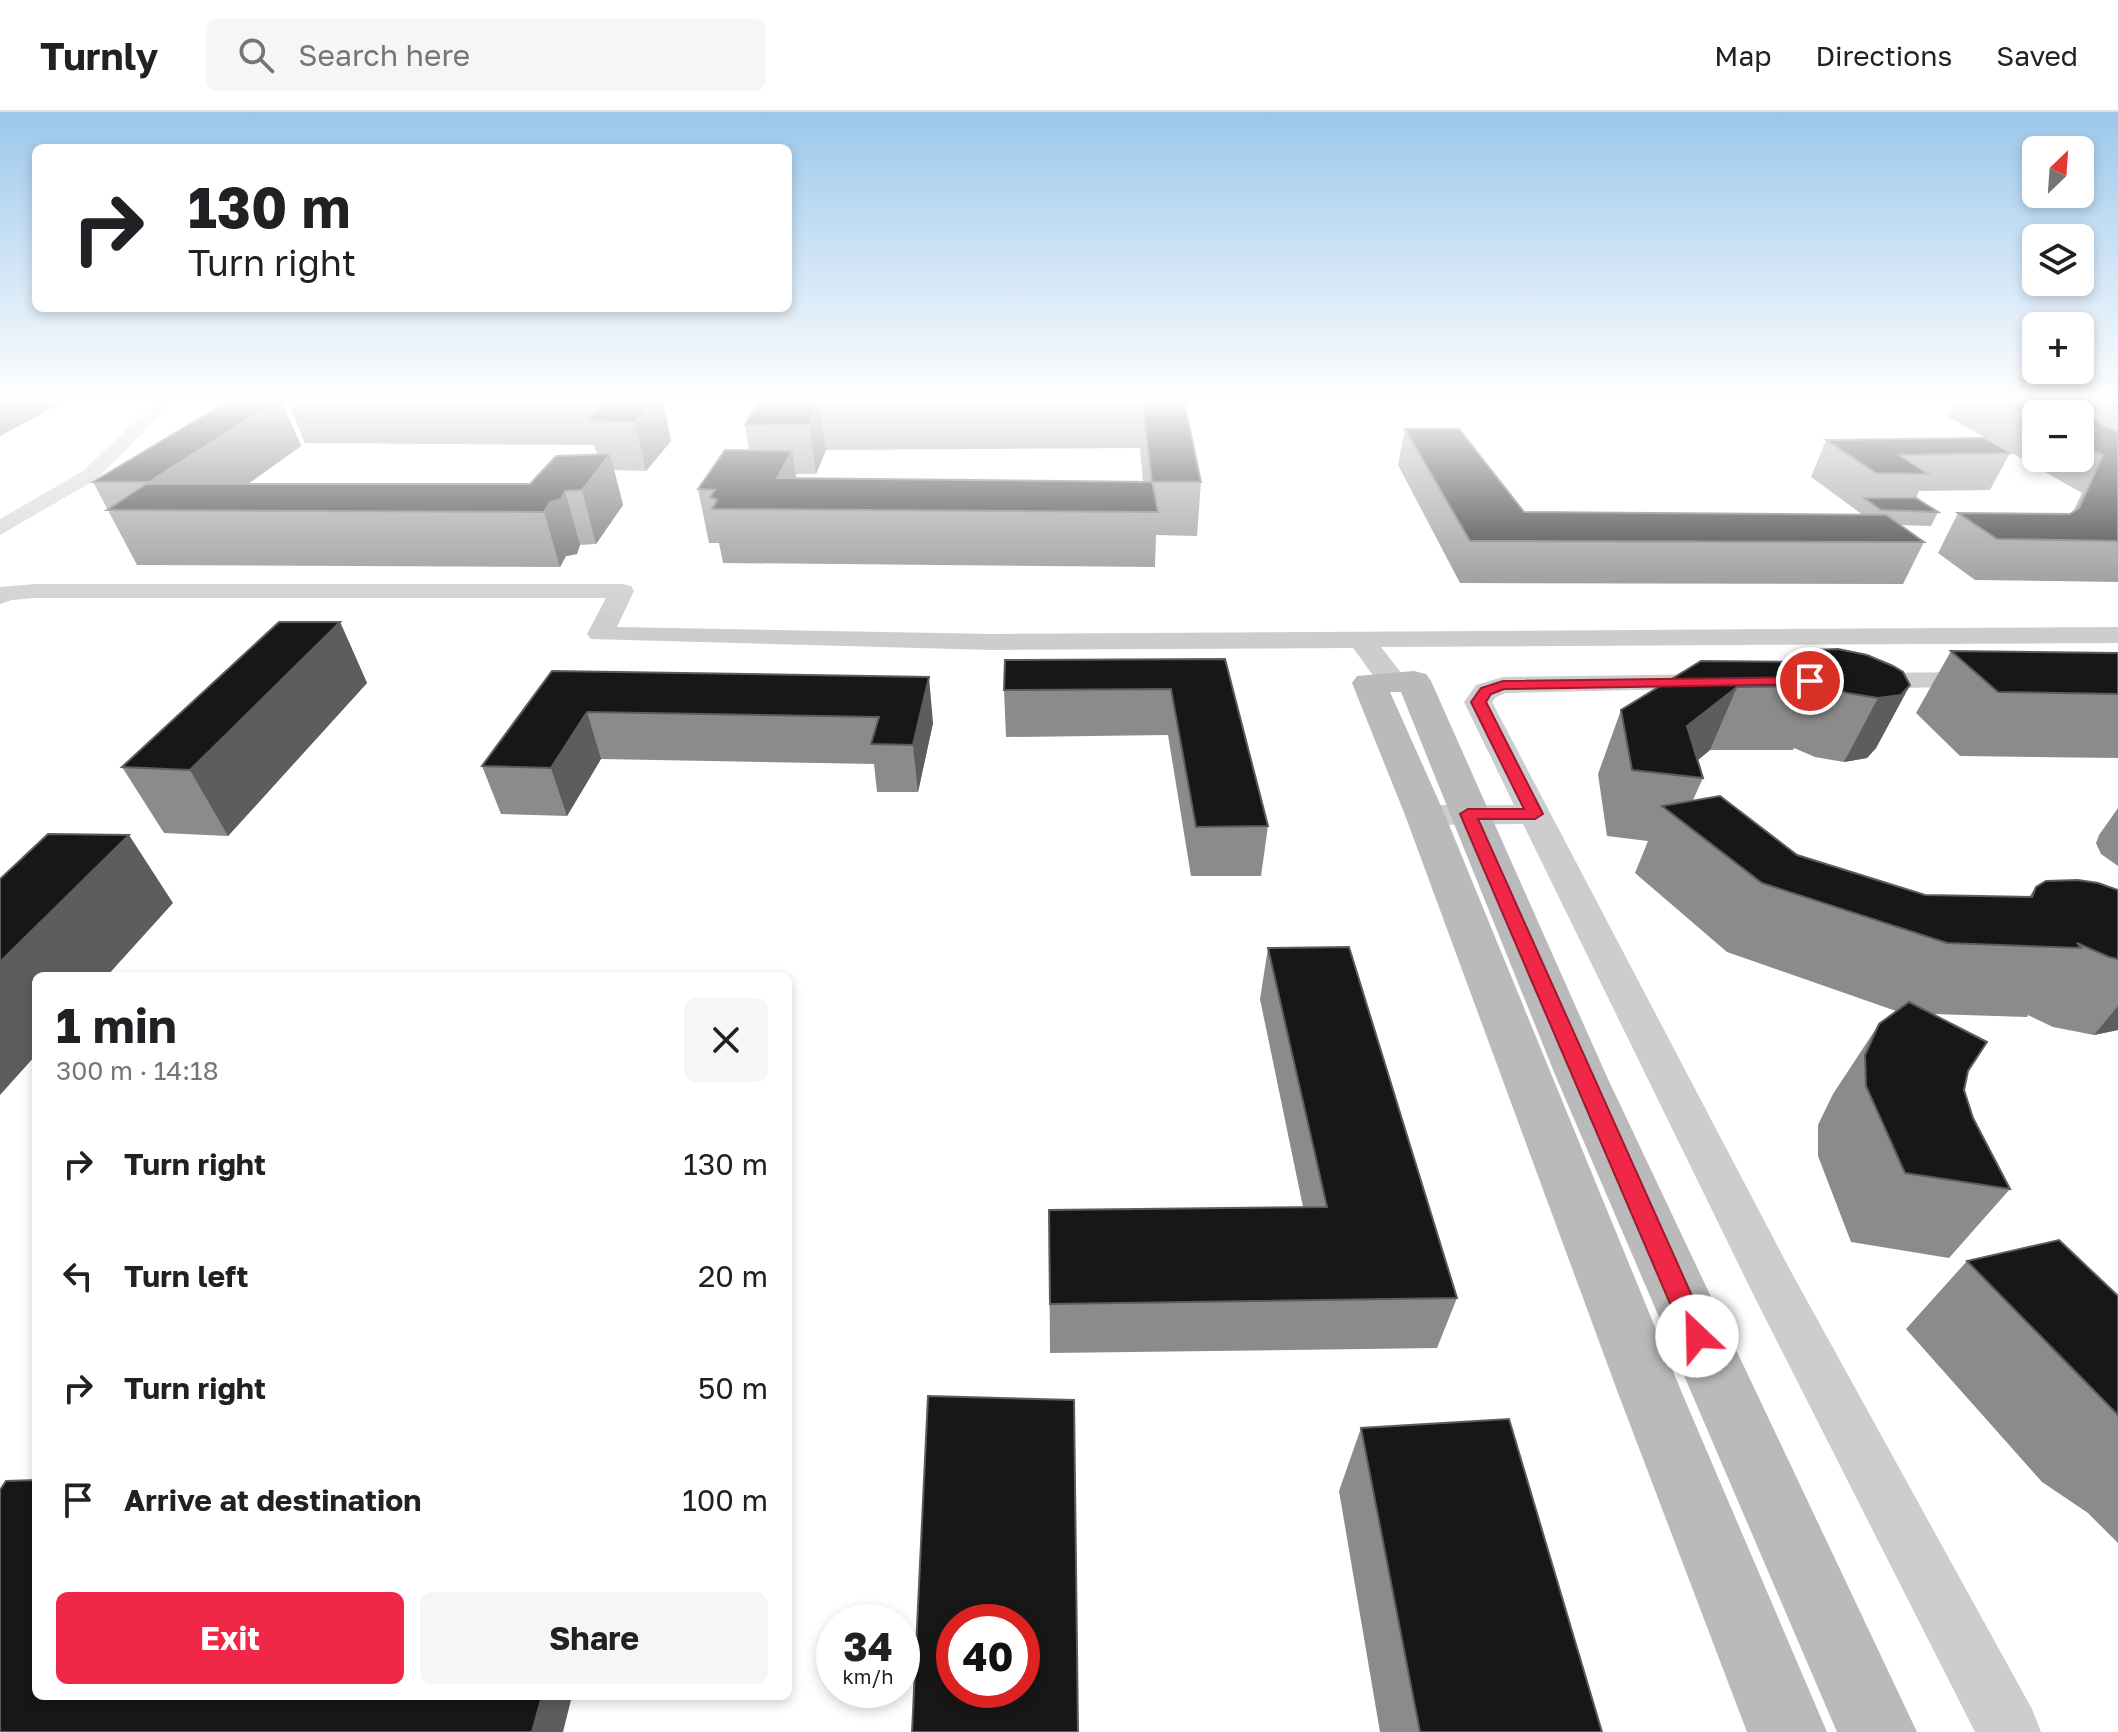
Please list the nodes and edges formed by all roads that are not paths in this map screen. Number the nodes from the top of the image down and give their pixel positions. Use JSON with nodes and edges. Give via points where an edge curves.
{"nodes":[{"id":1,"x":89,"y":476,"type":"edge"},
{"id":2,"x":0,"y":528,"type":"edge"},
{"id":3,"x":0,"y":597,"type":"edge"},
{"id":4,"x":2118,"y":635,"type":"edge"},
{"id":5,"x":1361,"y":640,"type":"junction"},
{"id":6,"x":2026,"y":680,"type":"edge"},
{"id":7,"x":1826,"y":681,"type":"edge"},
{"id":8,"x":1749,"y":682,"type":"edge"},
{"id":9,"x":1395,"y":683,"type":"joint"},
{"id":10,"x":1535,"y":814,"type":"junction"},
{"id":11,"x":1446,"y":815,"type":"junction"},
{"id":12,"x":1787,"y":1732,"type":"edge"},
{"id":13,"x":1877,"y":1732,"type":"edge"},
{"id":14,"x":2009,"y":1732,"type":"edge"}],
"edges":[{"from":1,"to":2,"type":"street"},
{"from":3,"to":5,"type":"street","via":[[35,591],[622,591],[600,634],[992,642]]},
{"from":4,"to":5,"type":"street"},
{"from":5,"to":9,"type":"street"},
{"from":6,"to":7,"type":"street"},
{"from":8,"to":10,"type":"street","via":[[1503,685],[1486,691],[1478,702]]},
{"from":9,"to":11,"type":"street","via":[[1414,681]]},
{"from":10,"to":11,"type":"street"},
{"from":10,"to":14,"type":"street","via":[[1772,1283]]},
{"from":11,"to":12,"type":"street","via":[[1650,1393]]},
{"from":11,"to":13,"type":"street"}]}
